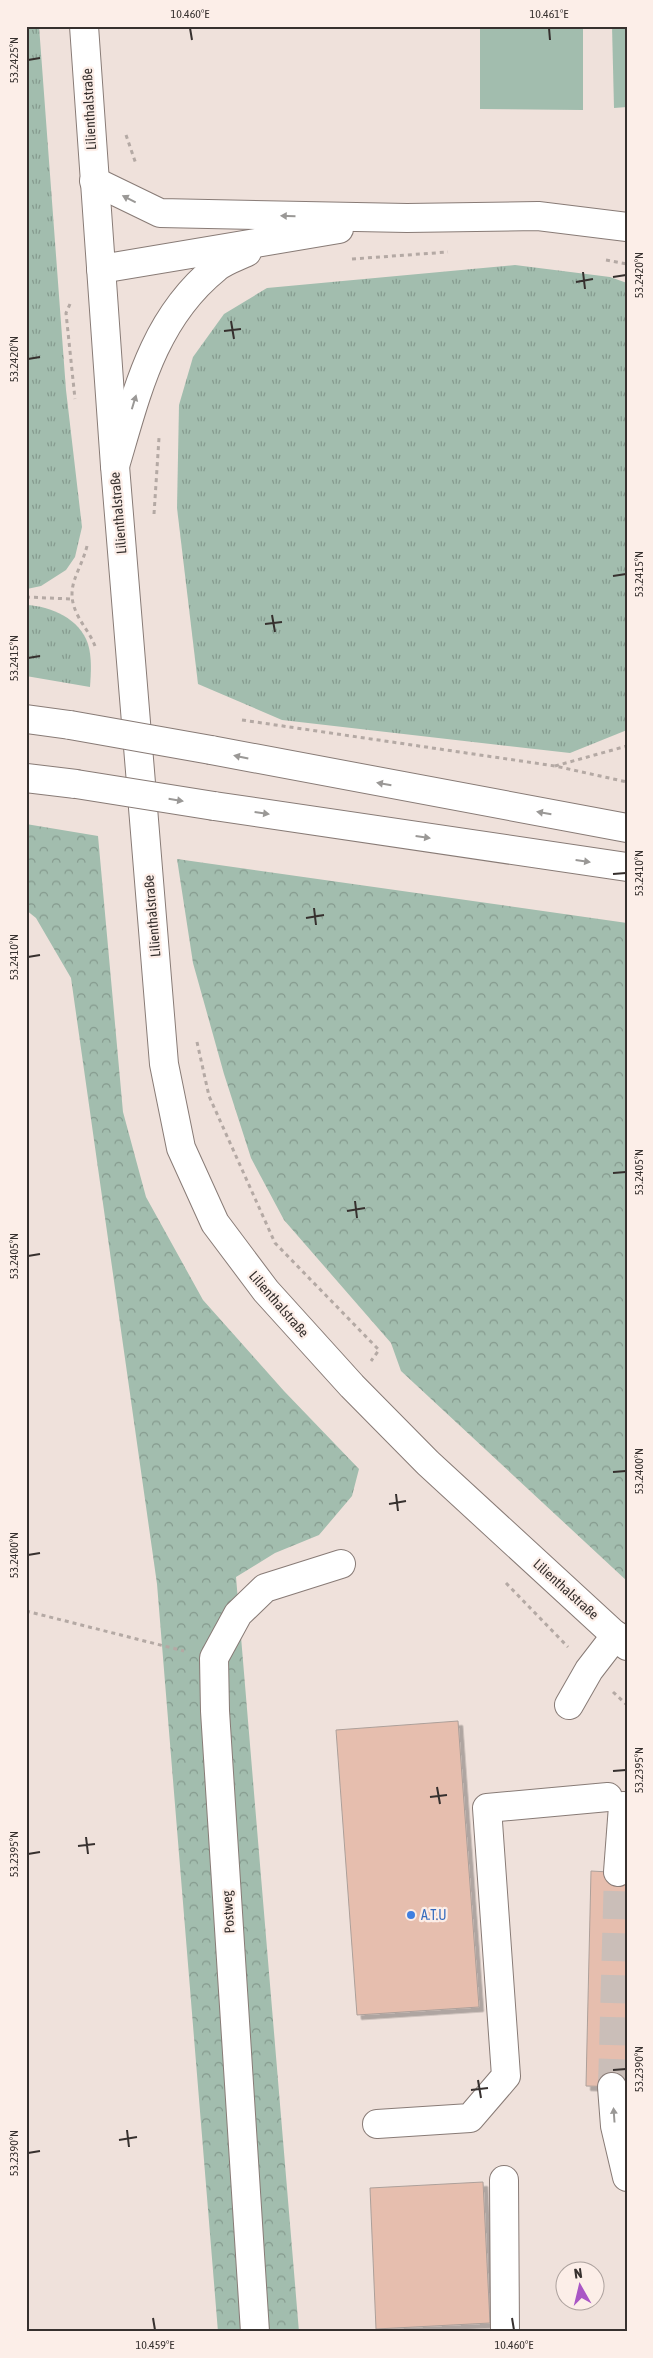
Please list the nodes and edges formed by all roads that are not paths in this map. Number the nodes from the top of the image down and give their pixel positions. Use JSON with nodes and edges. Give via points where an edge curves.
{"nodes":[{"id":1,"x":84,"y":26,"type":"edge"},
{"id":2,"x":94,"y":181,"type":"junction"},
{"id":3,"x":407,"y":218,"type":"junction"},
{"id":4,"x":627,"y":227,"type":"edge"},
{"id":5,"x":270,"y":240,"type":"junction"},
{"id":6,"x":100,"y":269,"type":"junction"},
{"id":7,"x":114,"y":466,"type":"junction"},
{"id":8,"x":26,"y":719,"type":"edge"},
{"id":9,"x":26,"y":778,"type":"edge"},
{"id":10,"x":627,"y":828,"type":"edge"},
{"id":11,"x":625,"y":868,"type":"edge"},
{"id":12,"x":341,"y":1564,"type":"dead end"},
{"id":13,"x":623,"y":1640,"type":"edge"},
{"id":14,"x":569,"y":1705,"type":"dead end"},
{"id":15,"x":618,"y":1872,"type":"tunnel mouth"},
{"id":16,"x":612,"y":2086,"type":"tunnel mouth"},
{"id":17,"x":377,"y":2124,"type":"dead end"},
{"id":18,"x":627,"y":2177,"type":"edge"},
{"id":19,"x":504,"y":2180,"type":"dead end"},
{"id":20,"x":254,"y":2332,"type":"edge"},
{"id":21,"x":505,"y":2332,"type":"edge"}],
"edges":[{"from":1,"to":2,"type":"main road","name":"Lilienthalstraße"},
{"from":3,"to":2,"type":"main road","one_way":true,"via":[[160,214]]},
{"from":2,"to":6,"type":"main road","name":"Lilienthalstraße"},
{"from":3,"to":4,"type":"main road","via":[[538,216]]},
{"from":3,"to":5,"type":"main road"},
{"from":5,"to":6,"type":"main road"},
{"from":7,"to":5,"type":"main road","one_way":true,"via":[[147,361],[177,307],[217,267]]},
{"from":6,"to":7,"type":"main road","name":"Lilienthalstraße"},
{"from":7,"to":13,"type":"main road","name":"Lilienthalstraße","via":[[164,1064],[181,1148],[214,1223],[266,1291],[352,1386],[428,1463]]},
{"from":10,"to":8,"type":"main road","one_way":true,"bridge":true,"via":[[211,750]]},
{"from":9,"to":11,"type":"main road","one_way":true,"bridge":true},
{"from":12,"to":20,"type":"main road","name":"Postweg","via":[[265,1588],[238,1614],[214,1658]]},
{"from":13,"to":14,"type":"main road","via":[[589,1670]]},
{"from":15,"to":17,"type":"main road","via":[[615,1802],[487,1808],[506,2076],[470,2118]]},
{"from":18,"to":16,"type":"main road","one_way":true,"via":[[615,2126]]},
{"from":19,"to":21,"type":"main road"}]}
